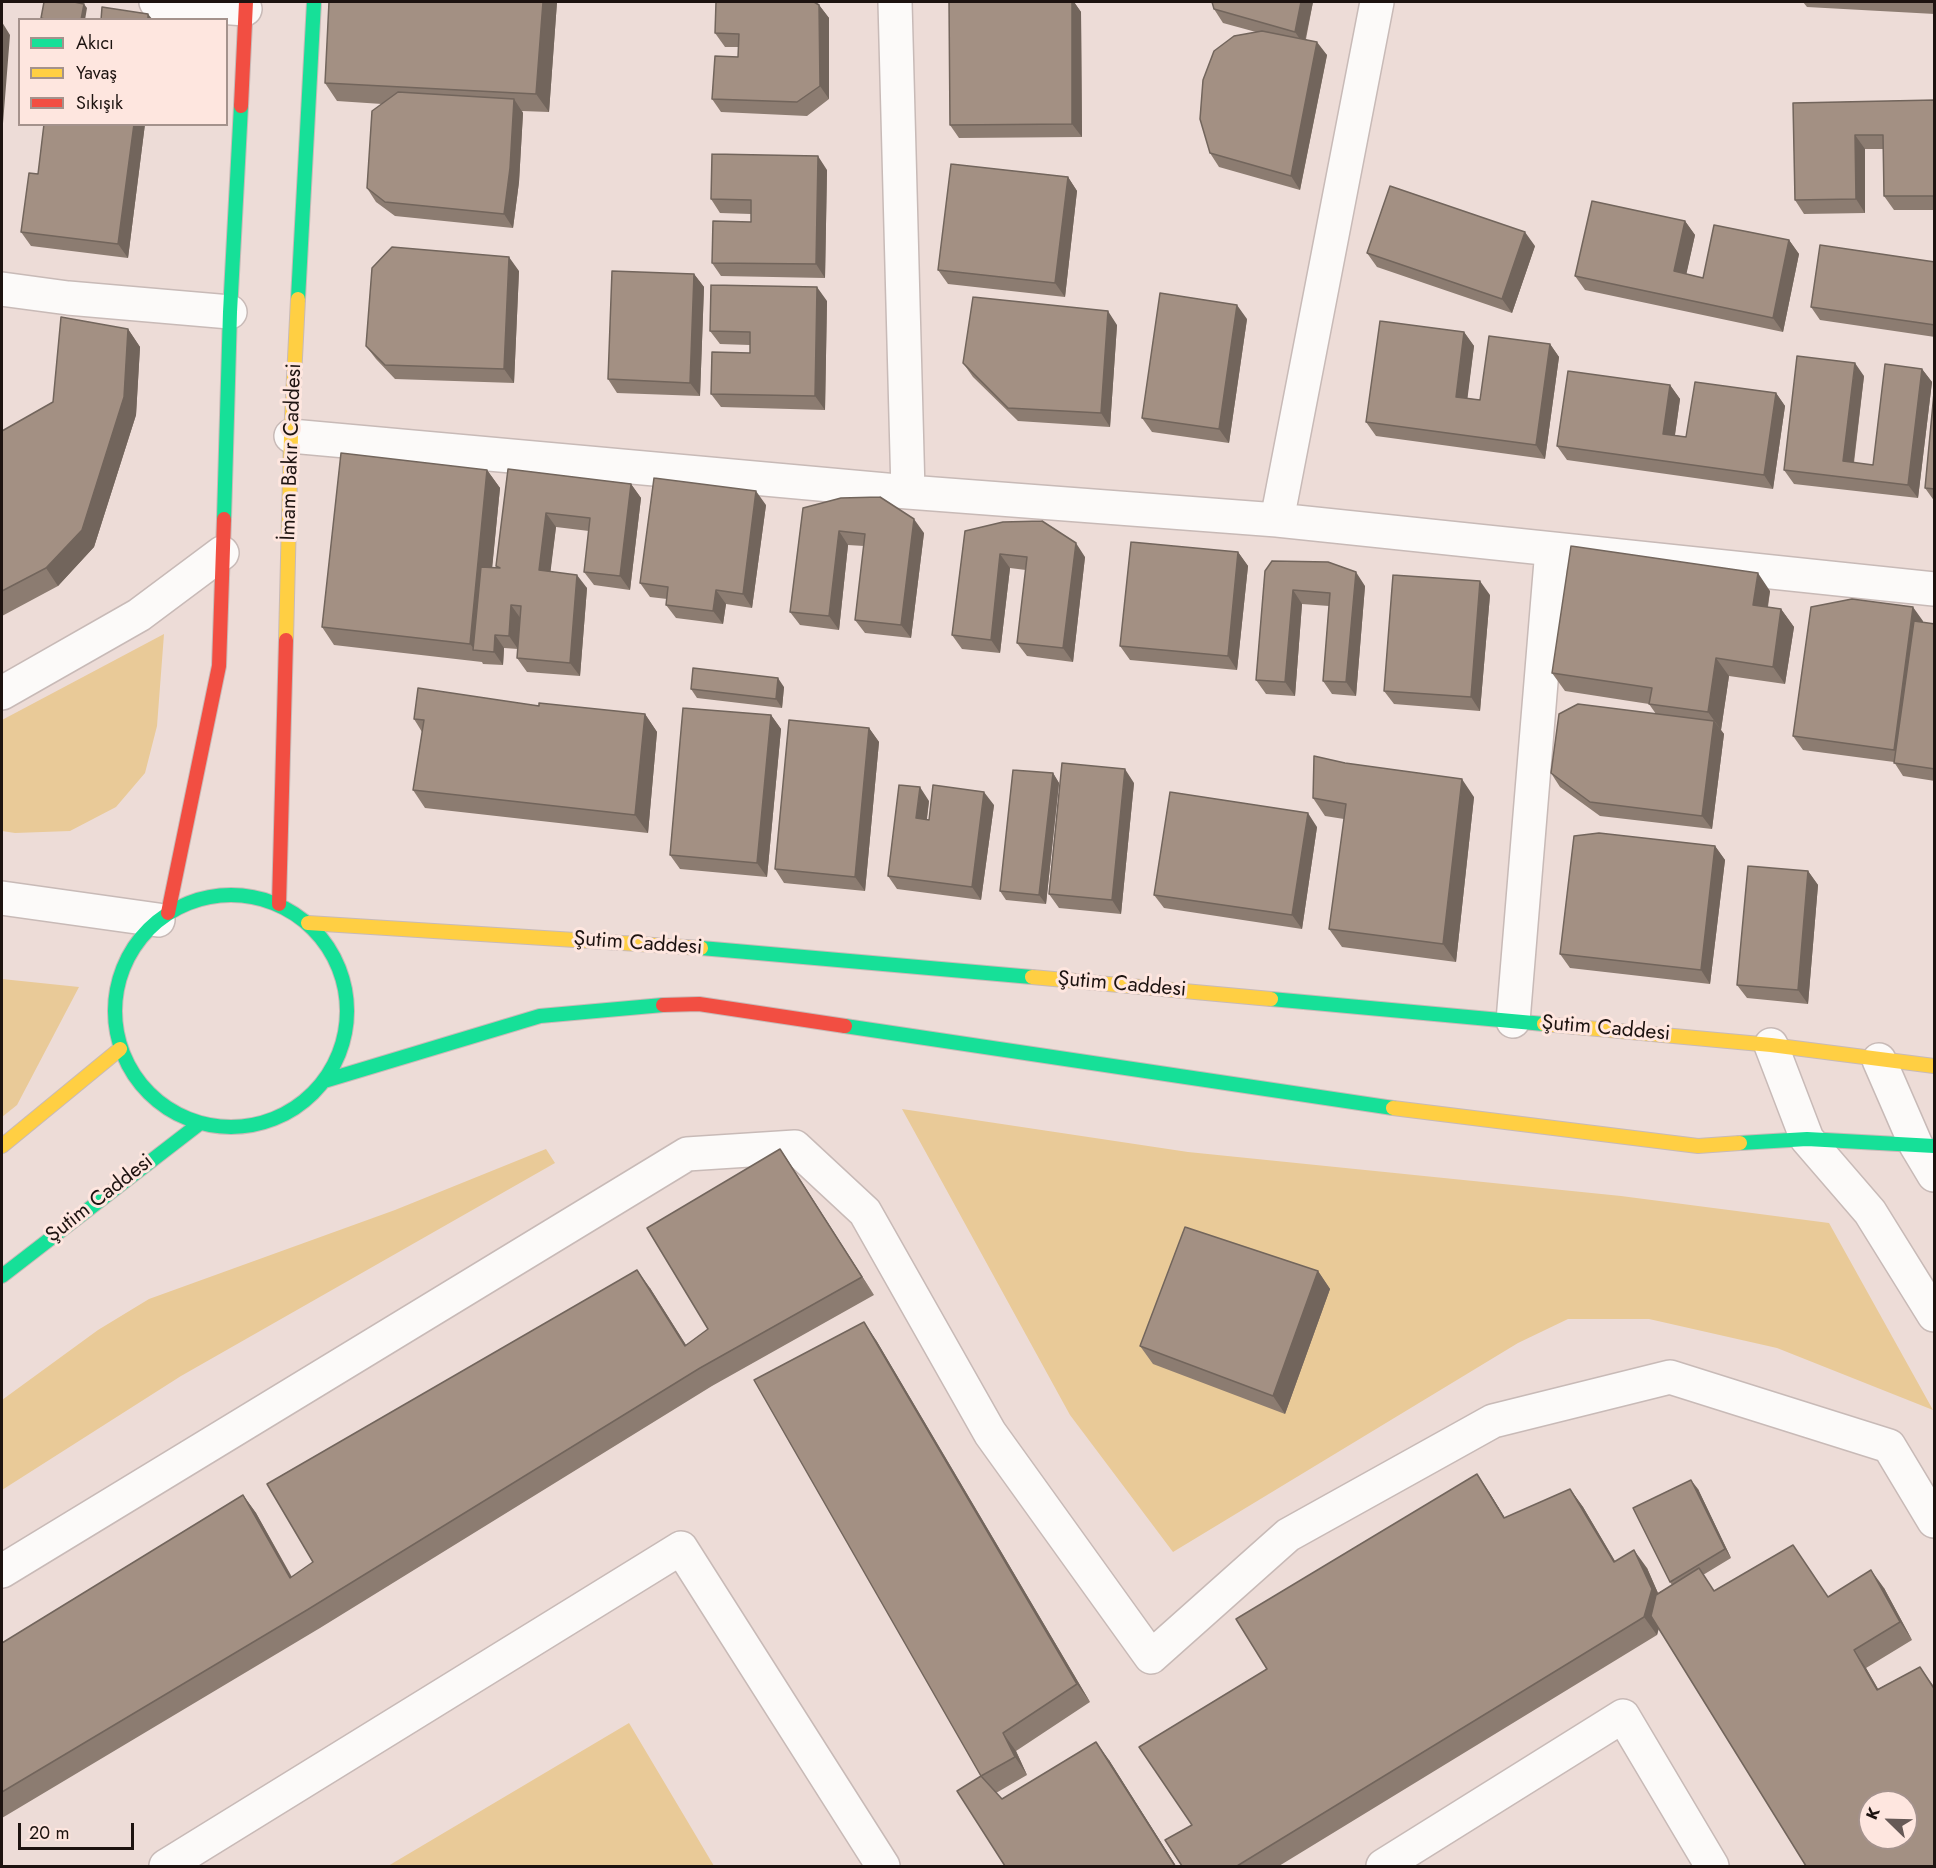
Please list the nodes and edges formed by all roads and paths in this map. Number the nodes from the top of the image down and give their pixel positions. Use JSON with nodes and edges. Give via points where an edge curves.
{"nodes":[{"id":1,"x":156,"y":2,"type":"edge"},
{"id":2,"x":314,"y":2,"type":"edge"},
{"id":3,"x":895,"y":2,"type":"edge"},
{"id":4,"x":1377,"y":2,"type":"edge"},
{"id":5,"x":246,"y":5,"type":"edge"},
{"id":6,"x":2,"y":289,"type":"edge"},
{"id":7,"x":230,"y":312,"type":"junction"},
{"id":8,"x":291,"y":436,"type":"junction"},
{"id":9,"x":908,"y":492,"type":"junction"},
{"id":10,"x":1277,"y":520,"type":"junction"},
{"id":11,"x":1552,"y":549,"type":"junction"},
{"id":12,"x":222,"y":553,"type":"junction"},
{"id":13,"x":1935,"y":589,"type":"edge"},
{"id":14,"x":2,"y":693,"type":"edge"},
{"id":15,"x":2,"y":898,"type":"edge"},
{"id":16,"x":279,"y":904,"type":"junction"},
{"id":17,"x":163,"y":916,"type":"junction"},
{"id":18,"x":308,"y":923,"type":"junction"},
{"id":19,"x":1513,"y":1021,"type":"junction"},
{"id":20,"x":1771,"y":1045,"type":"junction"},
{"id":21,"x":120,"y":1049,"type":"junction"},
{"id":22,"x":1879,"y":1060,"type":"junction"},
{"id":23,"x":1935,"y":1066,"type":"edge"},
{"id":24,"x":324,"y":1081,"type":"junction"},
{"id":25,"x":199,"y":1124,"type":"junction"},
{"id":26,"x":1807,"y":1139,"type":"junction"},
{"id":27,"x":2,"y":1146,"type":"edge"},
{"id":28,"x":1925,"y":1146,"type":"edge"},
{"id":29,"x":1935,"y":1175,"type":"edge"},
{"id":30,"x":2,"y":1276,"type":"edge"},
{"id":31,"x":1935,"y":1316,"type":"edge"},
{"id":32,"x":1935,"y":1521,"type":"edge"},
{"id":33,"x":2,"y":1571,"type":"edge"},
{"id":34,"x":166,"y":1866,"type":"edge"},
{"id":35,"x":883,"y":1866,"type":"edge"},
{"id":36,"x":1383,"y":1866,"type":"edge"},
{"id":37,"x":1712,"y":1866,"type":"edge"}],
"edges":[{"from":1,"to":5,"type":"street"},
{"from":2,"to":8,"type":"main road","name":"İmam Bakır Caddesi"},
{"from":3,"to":9,"type":"street"},
{"from":4,"to":10,"type":"street"},
{"from":5,"to":7,"type":"main road"},
{"from":6,"to":7,"type":"street"},
{"from":7,"to":12,"type":"main road"},
{"from":8,"to":9,"type":"street"},
{"from":8,"to":16,"type":"main road","name":"İmam Bakır Caddesi"},
{"from":9,"to":10,"type":"street"},
{"from":10,"to":11,"type":"street"},
{"from":11,"to":13,"type":"street"},
{"from":11,"to":19,"type":"street"},
{"from":12,"to":14,"type":"street","via":[[139,615]]},
{"from":12,"to":17,"type":"main road","via":[[219,666]]},
{"from":15,"to":17,"type":"street"},
{"from":16,"to":17,"type":"main road","via":[[251,895],[222,894],[194,900]]},
{"from":16,"to":18,"type":"main road"},
{"from":17,"to":21,"type":"main road","via":[[134,946],[119,979],[114,1014]]},
{"from":18,"to":19,"type":"main road","name":"Şutim Caddesi","via":[[761,952]]},
{"from":18,"to":24,"type":"main road","via":[[330,949],[344,981],[347,1016],[340,1051]]},
{"from":19,"to":20,"type":"main road","name":"Şutim Caddesi"},
{"from":20,"to":22,"type":"main road","name":"Şutim Caddesi"},
{"from":20,"to":26,"type":"street"},
{"from":21,"to":25,"type":"main road","via":[[139,1082],[165,1108]]},
{"from":21,"to":27,"type":"main road"},
{"from":22,"to":23,"type":"main road","name":"Şutim Caddesi"},
{"from":22,"to":28,"type":"street"},
{"from":24,"to":25,"type":"main road","via":[[299,1106],[268,1122],[234,1128]]},
{"from":24,"to":26,"type":"main road","via":[[540,1016],[632,1006],[699,1004],[1476,1120],[1698,1146]]},
{"from":25,"to":30,"type":"main road","name":"Şutim Caddesi"},
{"from":26,"to":28,"type":"main road"},
{"from":26,"to":31,"type":"street","via":[[1870,1212]]},
{"from":28,"to":29,"type":"street"},
{"from":32,"to":33,"type":"street","via":[[1889,1446],[1670,1377],[1493,1421],[1288,1535],[1150,1657],[990,1433],[865,1212],[795,1147],[687,1154]]},
{"from":34,"to":35,"type":"street","via":[[681,1548]]},
{"from":36,"to":37,"type":"street","via":[[1623,1716]]}]}
